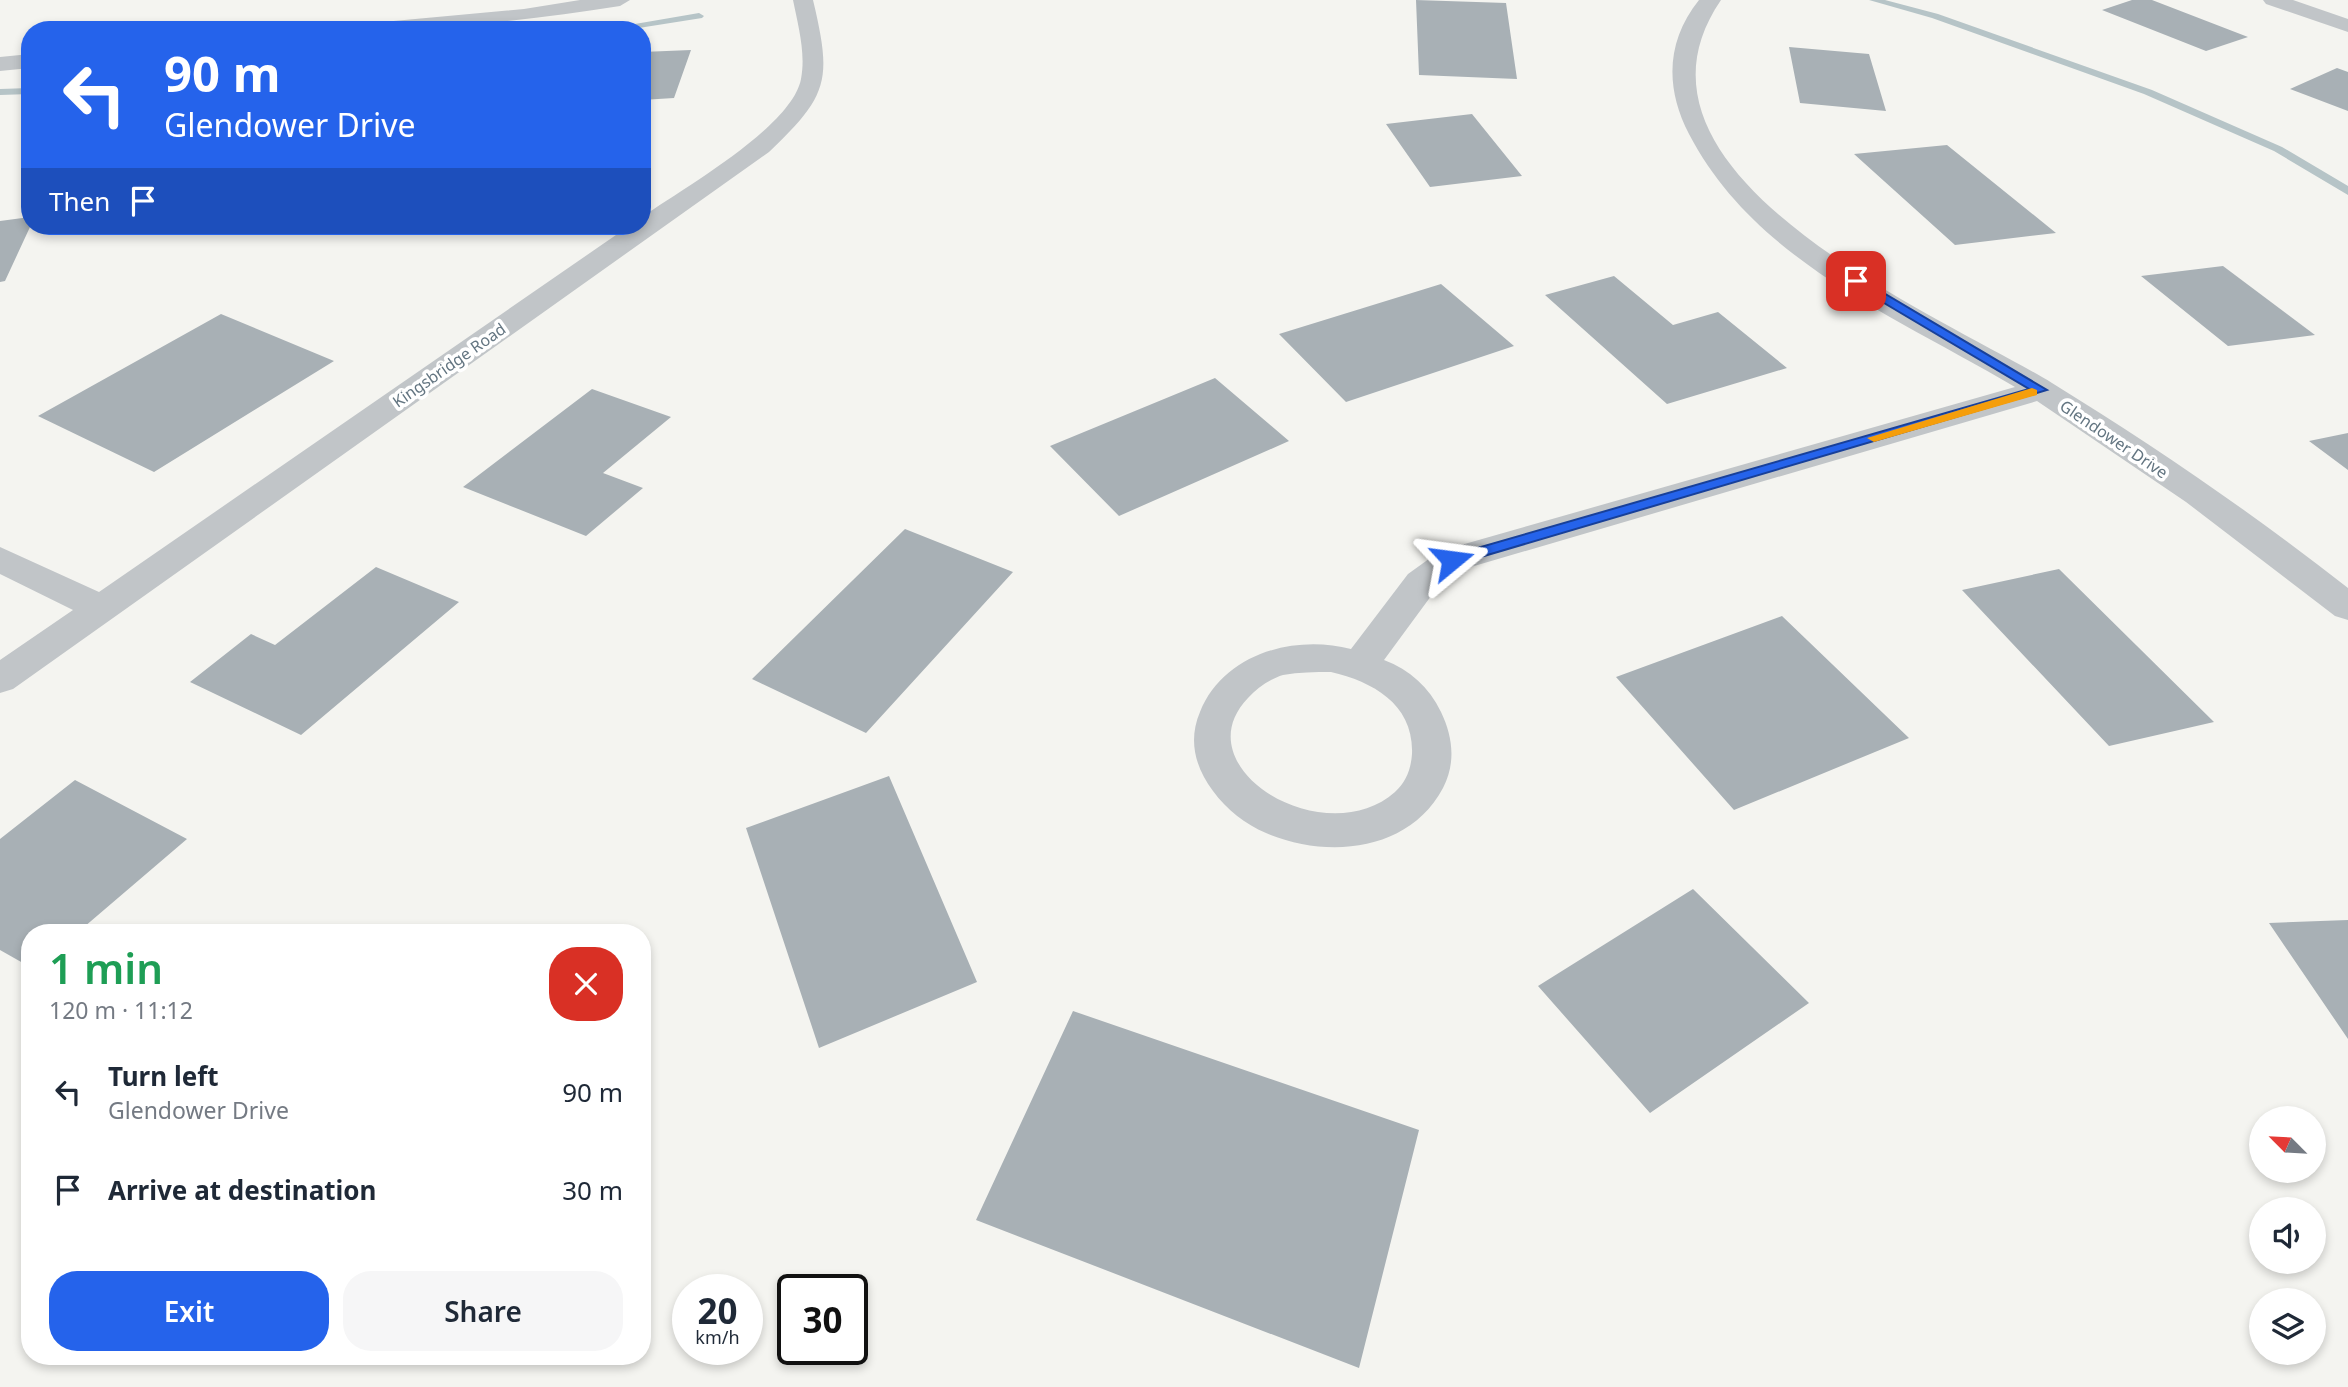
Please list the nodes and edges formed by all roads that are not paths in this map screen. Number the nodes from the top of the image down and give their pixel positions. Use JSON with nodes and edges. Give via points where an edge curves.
{"nodes":[{"id":1,"x":620,"y":0,"type":"edge"},
{"id":2,"x":803,"y":0,"type":"edge"},
{"id":3,"x":1711,"y":0,"type":"edge"},
{"id":4,"x":2273,"y":0,"type":"edge"},
{"id":5,"x":459,"y":21,"type":"edge"},
{"id":6,"x":2348,"y":26,"type":"edge"},
{"id":7,"x":21,"y":62,"type":"edge"},
{"id":8,"x":0,"y":64,"type":"edge"},
{"id":9,"x":651,"y":224,"type":"edge"},
{"id":10,"x":635,"y":235,"type":"edge"},
{"id":11,"x":2040,"y":390,"type":"junction"},
{"id":12,"x":0,"y":559,"type":"edge"},
{"id":13,"x":2348,"y":607,"type":"edge"},
{"id":14,"x":101,"y":608,"type":"junction"},
{"id":15,"x":1360,"y":665,"type":"junction"},
{"id":16,"x":0,"y":679,"type":"edge"}],
"edges":[{"from":1,"to":5,"type":"street"},
{"from":2,"to":9,"type":"street","name":"Kingsbridge Road","via":[[816,60],[807,99],[761,147]]},
{"from":3,"to":11,"type":"street","name":"Glendower Drive","via":[[1686,43],[1679,80],[1695,124],[1720,169],[1762,216],[1820,259]]},
{"from":4,"to":6,"type":"street"},
{"from":7,"to":8,"type":"street"},
{"from":10,"to":14,"type":"street","name":"Kingsbridge Road"},
{"from":11,"to":13,"type":"street","name":"Glendower Drive","via":[[2217,508]]},
{"from":11,"to":15,"type":"street","via":[[1452,560],[1421,583]]},
{"from":12,"to":14,"type":"street"},
{"from":14,"to":16,"type":"street","name":"Kingsbridge Road"},
{"from":15,"to":15,"type":"street","via":[[1331,658],[1272,664],[1248,676],[1228,694],[1215,715],[1211,739],[1216,764],[1231,788],[1253,808],[1288,825],[1327,831],[1367,827],[1400,811],[1423,788],[1434,759],[1432,730],[1417,703],[1392,680]]}]}
